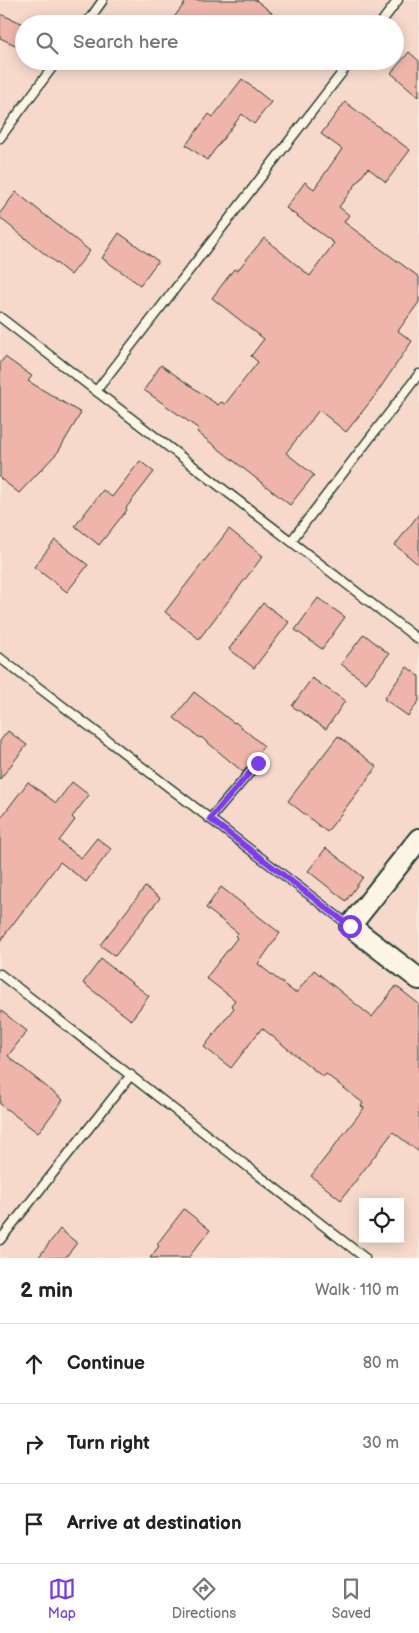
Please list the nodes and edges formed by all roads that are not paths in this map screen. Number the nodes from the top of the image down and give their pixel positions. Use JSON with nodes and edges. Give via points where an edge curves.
{"nodes":[{"id":1,"x":103,"y":0,"type":"edge"},
{"id":2,"x":398,"y":0,"type":"edge"},
{"id":3,"x":92,"y":15,"type":"edge"},
{"id":4,"x":387,"y":15,"type":"edge"},
{"id":5,"x":50,"y":70,"type":"edge"},
{"id":6,"x":344,"y":70,"type":"edge"},
{"id":7,"x":0,"y":138,"type":"edge"},
{"id":8,"x":0,"y":318,"type":"edge"},
{"id":9,"x":419,"y":374,"type":"edge"},
{"id":10,"x":96,"y":391,"type":"junction"},
{"id":11,"x":291,"y":541,"type":"junction"},
{"id":12,"x":419,"y":640,"type":"edge"},
{"id":13,"x":0,"y":658,"type":"edge"},
{"id":14,"x":258,"y":763,"type":"dead end"},
{"id":15,"x":210,"y":819,"type":"junction"},
{"id":16,"x":419,"y":839,"type":"edge"},
{"id":17,"x":350,"y":926,"type":"junction"},
{"id":18,"x":0,"y":974,"type":"edge"},
{"id":19,"x":419,"y":979,"type":"edge"},
{"id":20,"x":131,"y":1075,"type":"junction"},
{"id":21,"x":0,"y":1240,"type":"edge"},
{"id":22,"x":365,"y":1258,"type":"edge"}],
"edges":[{"from":1,"to":3,"type":"lane"},
{"from":2,"to":4,"type":"lane"},
{"from":5,"to":7,"type":"lane"},
{"from":6,"to":10,"type":"lane"},
{"from":8,"to":10,"type":"lane"},
{"from":9,"to":11,"type":"lane"},
{"from":10,"to":11,"type":"lane"},
{"from":11,"to":12,"type":"lane"},
{"from":13,"to":15,"type":"lane"},
{"from":14,"to":15,"type":"lane"},
{"from":15,"to":17,"type":"lane"},
{"from":16,"to":17,"type":"street"},
{"from":17,"to":19,"type":"street"},
{"from":18,"to":20,"type":"lane"},
{"from":20,"to":21,"type":"lane"},
{"from":20,"to":22,"type":"lane"}]}
